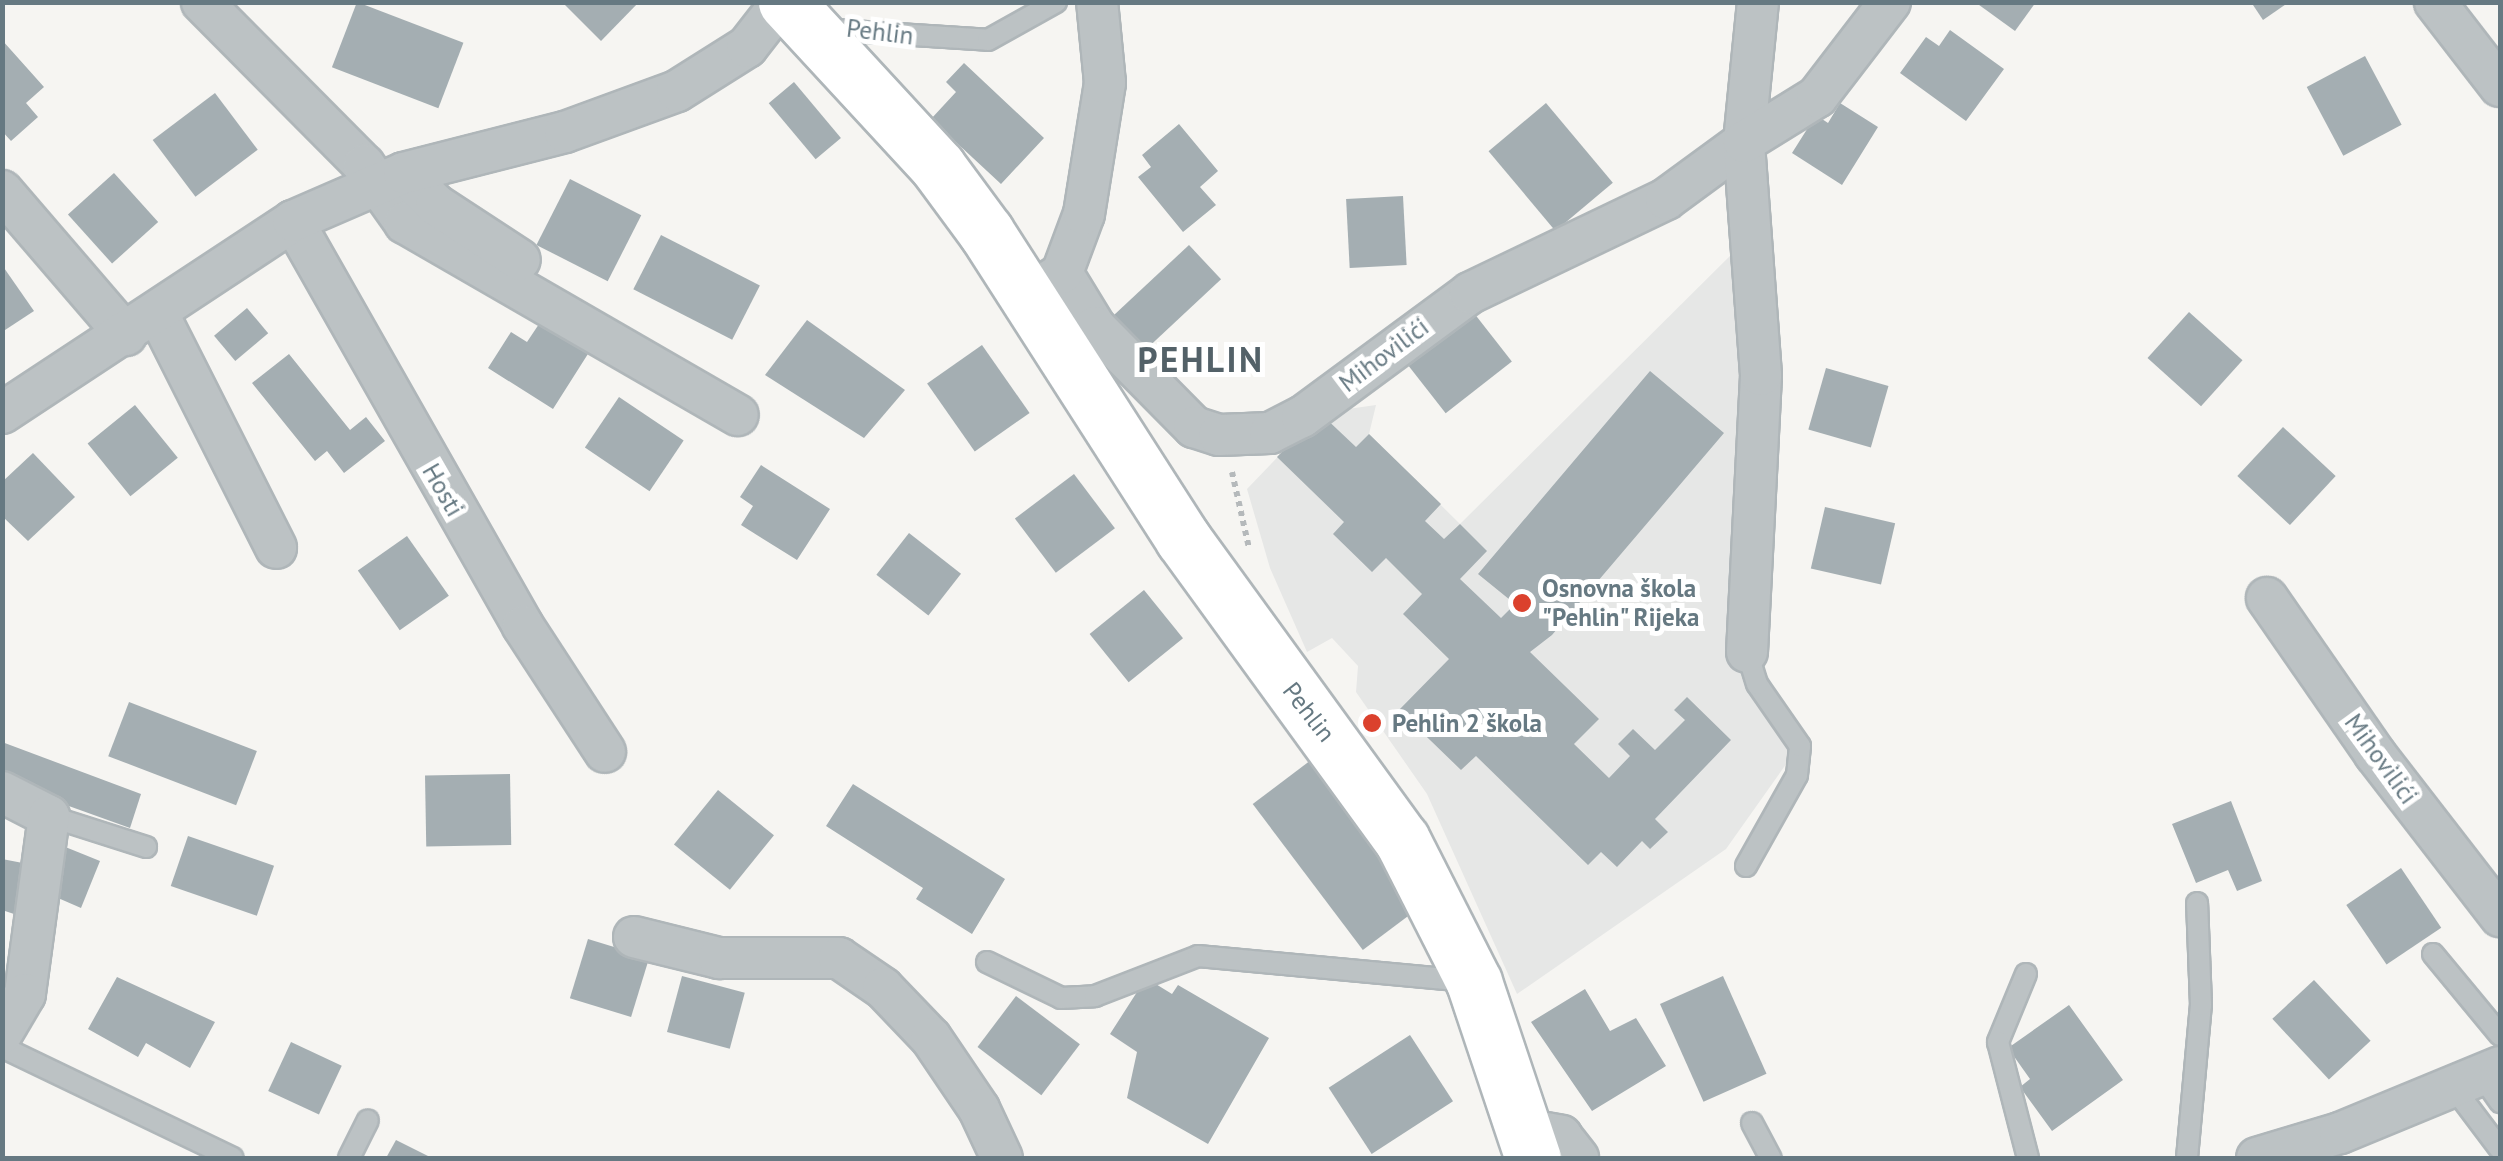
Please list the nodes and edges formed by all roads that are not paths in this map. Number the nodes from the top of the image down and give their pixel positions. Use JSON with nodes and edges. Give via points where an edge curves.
{"nodes":[{"id":1,"x":202,"y":2,"type":"edge"},
{"id":2,"x":1056,"y":2,"type":"edge"},
{"id":3,"x":1096,"y":2,"type":"edge"},
{"id":4,"x":1758,"y":2,"type":"edge"},
{"id":5,"x":1890,"y":2,"type":"edge"},
{"id":6,"x":2435,"y":2,"type":"edge"},
{"id":7,"x":794,"y":12,"type":"edge"},
{"id":8,"x":2500,"y":86,"type":"edge"},
{"id":9,"x":1744,"y":142,"type":"junction"},
{"id":10,"x":391,"y":177,"type":"junction"},
{"id":11,"x":2,"y":190,"type":"edge"},
{"id":12,"x":293,"y":221,"type":"junction"},
{"id":13,"x":1046,"y":284,"type":"junction"},
{"id":14,"x":142,"y":324,"type":"junction"},
{"id":15,"x":732,"y":398,"type":"dead end"},
{"id":16,"x":2,"y":413,"type":"edge"},
{"id":17,"x":276,"y":548,"type":"dead end"},
{"id":18,"x":2268,"y":598,"type":"dead end"},
{"id":19,"x":1747,"y":652,"type":"joint"},
{"id":20,"x":605,"y":752,"type":"dead end"},
{"id":21,"x":2,"y":792,"type":"edge"},
{"id":22,"x":49,"y":816,"type":"junction"},
{"id":23,"x":146,"y":847,"type":"dead end"},
{"id":24,"x":1746,"y":866,"type":"dead end"},
{"id":25,"x":2197,"y":903,"type":"dead end"},
{"id":26,"x":2500,"y":916,"type":"edge"},
{"id":27,"x":634,"y":937,"type":"dead end"},
{"id":28,"x":2433,"y":954,"type":"dead end"},
{"id":29,"x":987,"y":962,"type":"dead end"},
{"id":30,"x":2026,"y":974,"type":"dead end"},
{"id":31,"x":1474,"y":982,"type":"junction"},
{"id":32,"x":2,"y":1032,"type":"edge"},
{"id":33,"x":2500,"y":1035,"type":"edge"},
{"id":34,"x":2,"y":1047,"type":"edge"},
{"id":35,"x":2484,"y":1083,"type":"edge"},
{"id":36,"x":368,"y":1120,"type":"dead end"},
{"id":37,"x":1752,"y":1123,"type":"dead end"},
{"id":38,"x":1528,"y":1144,"type":"edge"},
{"id":39,"x":2500,"y":1149,"type":"edge"},
{"id":40,"x":233,"y":1158,"type":"edge"},
{"id":41,"x":349,"y":1158,"type":"edge"},
{"id":42,"x":1002,"y":1158,"type":"edge"},
{"id":43,"x":1578,"y":1158,"type":"edge"},
{"id":44,"x":1770,"y":1158,"type":"edge"},
{"id":45,"x":2028,"y":1158,"type":"edge"},
{"id":46,"x":2187,"y":1158,"type":"edge"},
{"id":47,"x":2256,"y":1158,"type":"edge"}],
"edges":[{"from":1,"to":10,"type":"street"},
{"from":2,"to":7,"type":"lane","name":"Pehlin","via":[[988,40],[839,26]]},
{"from":3,"to":13,"type":"street","via":[[1105,82],[1082,226]]},
{"from":4,"to":9,"type":"street"},
{"from":5,"to":9,"type":"street","name":"Mihovilići","via":[[1817,97]]},
{"from":6,"to":8,"type":"street"},
{"from":7,"to":10,"type":"street","via":[[678,91],[564,132]]},
{"from":7,"to":13,"type":"main road","name":"Pehlin"},
{"from":9,"to":13,"type":"street","name":"Mihovilići","via":[[1666,199],[1470,293],[1302,418],[1270,434],[1194,428]]},
{"from":9,"to":19,"type":"street","via":[[1762,375]]},
{"from":10,"to":12,"type":"street"},
{"from":10,"to":15,"type":"street","via":[[405,223]]},
{"from":11,"to":14,"type":"street"},
{"from":12,"to":14,"type":"street"},
{"from":12,"to":20,"type":"street","name":"Hosti","via":[[458,516]]},
{"from":13,"to":31,"type":"main road","name":"Pehlin","via":[[1182,539],[1402,840]]},
{"from":14,"to":16,"type":"street"},
{"from":14,"to":17,"type":"street"},
{"from":18,"to":26,"type":"street","name":"Mihovilići","via":[[2375,754]]},
{"from":19,"to":24,"type":"lane","via":[[1757,684],[1800,746],[1797,775]]},
{"from":21,"to":22,"type":"street"},
{"from":22,"to":23,"type":"lane"},
{"from":22,"to":32,"type":"street","via":[[25,994]]},
{"from":25,"to":46,"type":"lane","via":[[2201,1005]]},
{"from":27,"to":42,"type":"street","via":[[719,958],[839,958],[883,988],[932,1038]]},
{"from":28,"to":33,"type":"lane"},
{"from":29,"to":31,"type":"lane","via":[[1061,998],[1094,996],[1198,956]]},
{"from":30,"to":45,"type":"lane","via":[[1998,1042]]},
{"from":31,"to":38,"type":"main road","name":"Pehlin"},
{"from":34,"to":40,"type":"lane"},
{"from":35,"to":39,"type":"lane"},
{"from":35,"to":47,"type":"street"},
{"from":36,"to":41,"type":"lane"},
{"from":37,"to":44,"type":"lane"},
{"from":38,"to":43,"type":"street","via":[[1561,1136]]}]}
